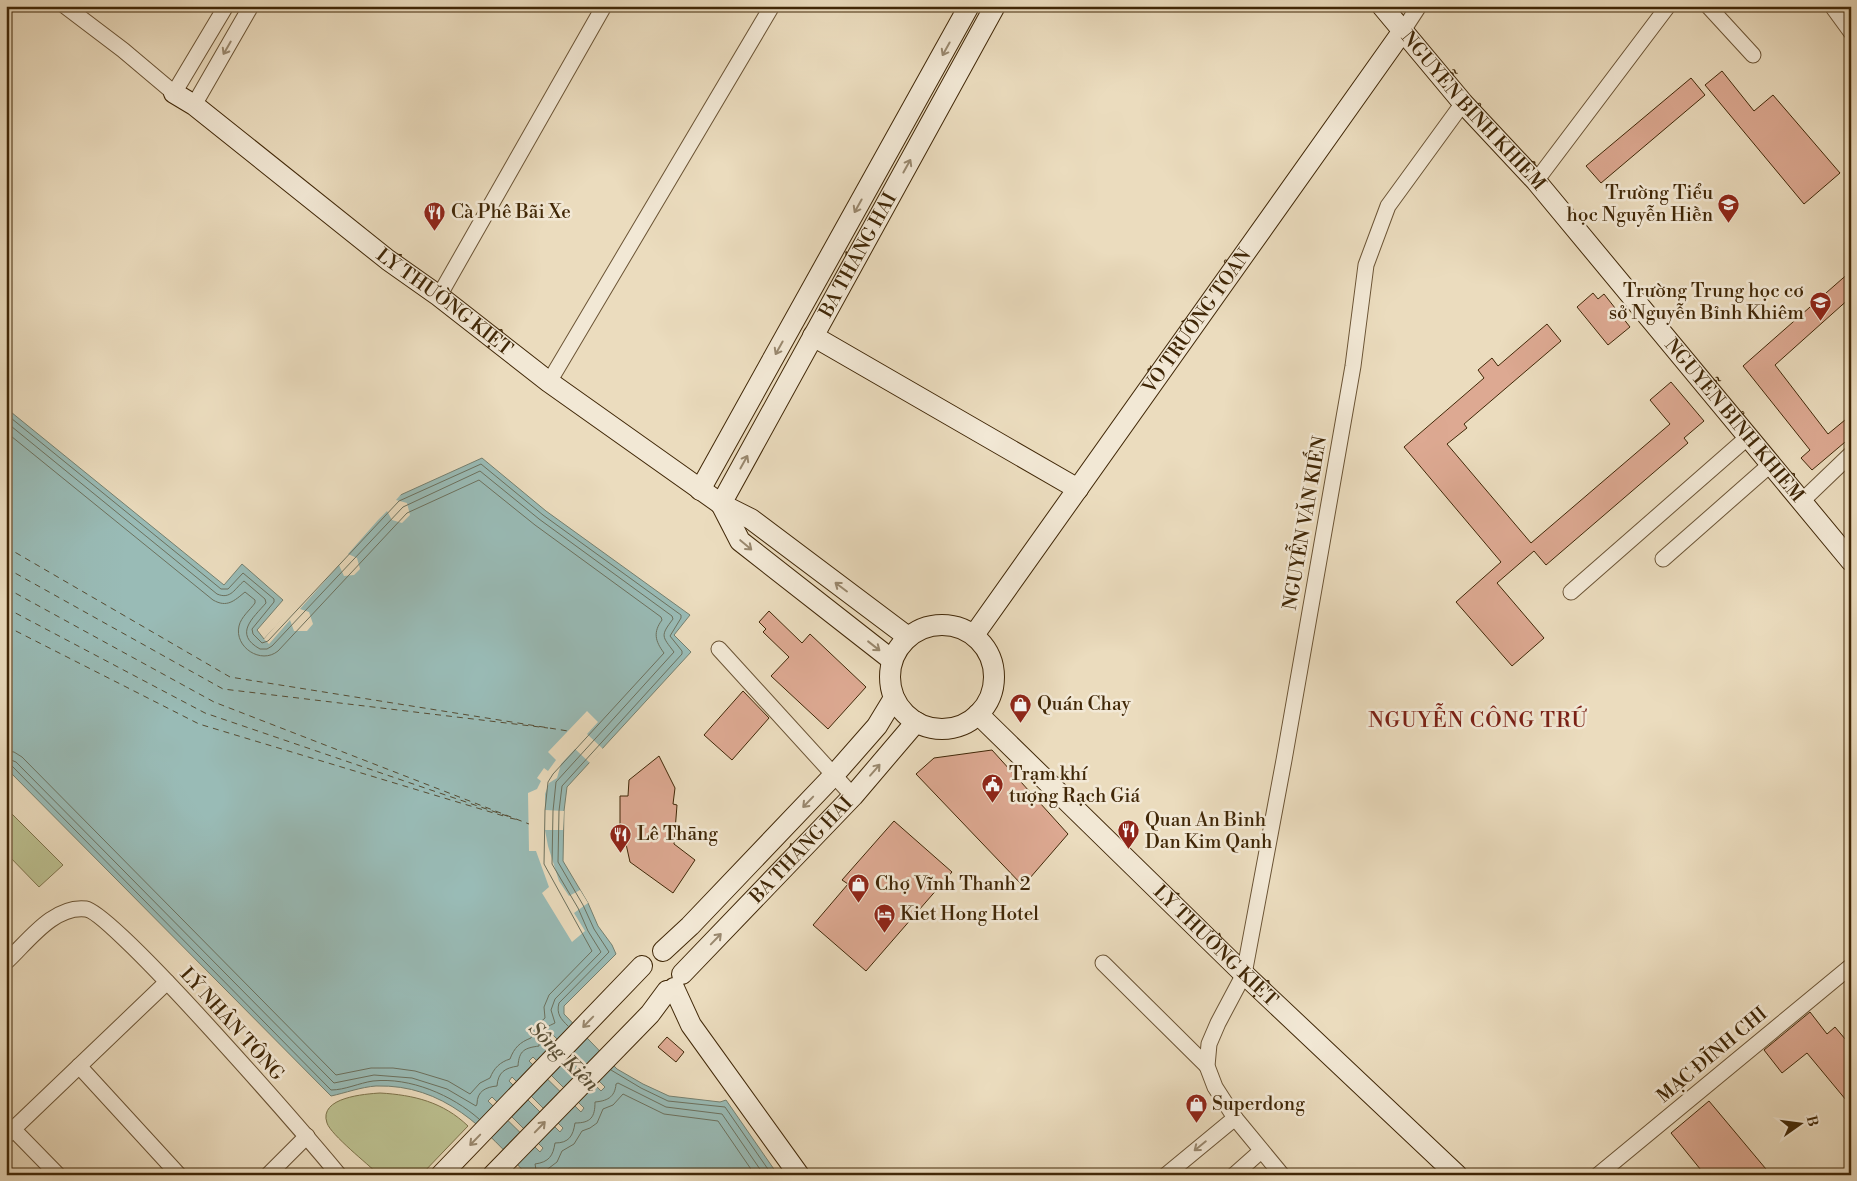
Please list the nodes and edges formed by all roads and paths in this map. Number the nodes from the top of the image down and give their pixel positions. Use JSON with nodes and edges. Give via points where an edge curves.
{"nodes":[{"id":1,"x":65,"y":6,"type":"edge"},
{"id":2,"x":226,"y":6,"type":"edge"},
{"id":3,"x":252,"y":6,"type":"edge"},
{"id":4,"x":604,"y":6,"type":"edge"},
{"id":5,"x":772,"y":6,"type":"edge"},
{"id":6,"x":969,"y":6,"type":"edge"},
{"id":7,"x":995,"y":6,"type":"edge"},
{"id":8,"x":1382,"y":6,"type":"edge"},
{"id":9,"x":1418,"y":6,"type":"edge"},
{"id":10,"x":1668,"y":6,"type":"edge"},
{"id":11,"x":1708,"y":6,"type":"edge"},
{"id":12,"x":1836,"y":8,"type":"edge"},
{"id":13,"x":1402,"y":32,"type":"junction"},
{"id":14,"x":1851,"y":32,"type":"edge"},
{"id":15,"x":1753,"y":55,"type":"dead end"},
{"id":16,"x":174,"y":93,"type":"junction"},
{"id":17,"x":1462,"y":103,"type":"junction"},
{"id":18,"x":194,"y":105,"type":"junction"},
{"id":19,"x":912,"y":110,"type":"junction"},
{"id":20,"x":930,"y":122,"type":"junction"},
{"id":21,"x":1536,"y":181,"type":"junction"},
{"id":22,"x":439,"y":296,"type":"junction"},
{"id":23,"x":813,"y":336,"type":"junction"},
{"id":24,"x":549,"y":382,"type":"junction"},
{"id":25,"x":1748,"y":437,"type":"junction"},
{"id":26,"x":1851,"y":454,"type":"edge"},
{"id":27,"x":1771,"y":464,"type":"junction"},
{"id":28,"x":1078,"y":489,"type":"junction"},
{"id":29,"x":700,"y":490,"type":"junction"},
{"id":30,"x":1802,"y":501,"type":"junction"},
{"id":31,"x":721,"y":504,"type":"junction"},
{"id":32,"x":1663,"y":559,"type":"dead end"},
{"id":33,"x":1851,"y":561,"type":"edge"},
{"id":34,"x":1571,"y":592,"type":"dead end"},
{"id":35,"x":974,"y":636,"type":"junction"},
{"id":36,"x":908,"y":637,"type":"junction"},
{"id":37,"x":719,"y":649,"type":"dead end"},
{"id":38,"x":892,"y":660,"type":"junction"},
{"id":39,"x":894,"y":698,"type":"junction"},
{"id":40,"x":978,"y":714,"type":"junction"},
{"id":41,"x":916,"y":722,"type":"junction"},
{"id":42,"x":834,"y":775,"type":"junction"},
{"id":43,"x":853,"y":796,"type":"junction"},
{"id":44,"x":663,"y":951,"type":"junction"},
{"id":45,"x":6,"y":962,"type":"edge"},
{"id":46,"x":1103,"y":963,"type":"dead end"},
{"id":47,"x":642,"y":966,"type":"junction"},
{"id":48,"x":1851,"y":966,"type":"edge"},
{"id":49,"x":1244,"y":974,"type":"junction"},
{"id":50,"x":167,"y":982,"type":"junction"},
{"id":51,"x":674,"y":984,"type":"junction"},
{"id":52,"x":79,"y":1066,"type":"junction"},
{"id":53,"x":1207,"y":1066,"type":"junction"},
{"id":54,"x":1235,"y":1118,"type":"junction"},
{"id":55,"x":10,"y":1132,"type":"edge"},
{"id":56,"x":307,"y":1136,"type":"junction"},
{"id":57,"x":1261,"y":1151,"type":"junction"},
{"id":58,"x":448,"y":1168,"type":"edge"},
{"id":59,"x":58,"y":1175,"type":"edge"},
{"id":60,"x":179,"y":1175,"type":"edge"},
{"id":61,"x":268,"y":1175,"type":"edge"},
{"id":62,"x":340,"y":1175,"type":"edge"},
{"id":63,"x":493,"y":1175,"type":"edge"},
{"id":64,"x":799,"y":1175,"type":"edge"},
{"id":65,"x":1166,"y":1175,"type":"edge"},
{"id":66,"x":1234,"y":1175,"type":"edge"},
{"id":67,"x":1282,"y":1175,"type":"edge"},
{"id":68,"x":1457,"y":1175,"type":"edge"},
{"id":69,"x":1598,"y":1175,"type":"edge"}],
"edges":[{"from":1,"to":16,"type":"street"},
{"from":2,"to":16,"type":"street"},
{"from":3,"to":18,"type":"street","one_way":true},
{"from":4,"to":22,"type":"street"},
{"from":5,"to":24,"type":"street"},
{"from":6,"to":19,"type":"street","name":"BA THÁNG HAI","one_way":true},
{"from":7,"to":20,"type":"street","name":"BA THÁNG HAI"},
{"from":8,"to":13,"type":"street","name":"NGUYỄN BỈNH KHIÊM"},
{"from":9,"to":13,"type":"street","name":"VÕ TRƯỜNG TOẢN"},
{"from":10,"to":21,"type":"street"},
{"from":11,"to":15,"type":"street"},
{"from":12,"to":14,"type":"street"},
{"from":13,"to":17,"type":"street","name":"NGUYỄN BỈNH KHIÊM"},
{"from":13,"to":28,"type":"street","name":"VÕ TRƯỜNG TOẢN"},
{"from":16,"to":18,"type":"street","name":"LÝ THƯỜNG KIỆT"},
{"from":17,"to":21,"type":"street","name":"NGUYỄN BỈNH KHIÊM"},
{"from":17,"to":49,"type":"street","name":"NGUYỄN VĂN KIẾN","via":[[1388,206],[1366,265],[1354,366]]},
{"from":18,"to":22,"type":"street","name":"LÝ THƯỜNG KIỆT","via":[[388,260]]},
{"from":19,"to":20,"type":"street"},
{"from":19,"to":29,"type":"street","name":"BA THÁNG HAI","one_way":true},
{"from":23,"to":20,"type":"street","name":"BA THÁNG HAI","one_way":true},
{"from":21,"to":25,"type":"street","name":"NGUYỄN BỈNH KHIÊM"},
{"from":22,"to":24,"type":"street","name":"LÝ THƯỜNG KIỆT"},
{"from":23,"to":28,"type":"street"},
{"from":31,"to":23,"type":"street","name":"BA THÁNG HAI","one_way":true},
{"from":24,"to":29,"type":"street","name":"LÝ THƯỜNG KIỆT"},
{"from":25,"to":27,"type":"street","name":"NGUYỄN BỈNH KHIÊM"},
{"from":25,"to":34,"type":"street"},
{"from":26,"to":30,"type":"street"},
{"from":27,"to":30,"type":"street","name":"NGUYỄN BỈNH KHIÊM"},
{"from":27,"to":32,"type":"street"},
{"from":28,"to":35,"type":"street","name":"VÕ TRƯỜNG TOẢN"},
{"from":29,"to":31,"type":"street","name":"LÝ THƯỜNG KIỆT"},
{"from":30,"to":33,"type":"street","name":"NGUYỄN BỈNH KHIÊM"},
{"from":36,"to":31,"type":"street","name":"LÝ THƯỜNG KIỆT","one_way":true,"via":[[751,519]]},
{"from":31,"to":38,"type":"street","one_way":true,"via":[[740,541]]},
{"from":35,"to":36,"type":"street","via":[[958,627],[941,624],[923,628]]},
{"from":35,"to":40,"type":"street","via":[[986,648],[993,665],[994,683],[989,700]]},
{"from":36,"to":38,"type":"street"},
{"from":37,"to":42,"type":"street"},
{"from":38,"to":39,"type":"street","via":[[890,679]]},
{"from":39,"to":41,"type":"street"},
{"from":39,"to":42,"type":"street","name":"BA THÁNG HAI","via":[[877,726]]},
{"from":40,"to":41,"type":"street","via":[[965,724],[949,729],[932,728]]},
{"from":40,"to":49,"type":"street","name":"LÝ THƯỜNG KIỆT"},
{"from":43,"to":41,"type":"street","name":"BA THÁNG HAI","one_way":true},
{"from":42,"to":43,"type":"street"},
{"from":42,"to":44,"type":"street","name":"BA THÁNG HAI","one_way":true},
{"from":51,"to":43,"type":"street","name":"BA THÁNG HAI","one_way":true},
{"from":44,"to":47,"type":"street","via":[[652,954]]},
{"from":44,"to":51,"type":"street","via":[[679,963]]},
{"from":45,"to":50,"type":"street","name":"LÝ NHÂN TÔNG","via":[[46,924],[65,912],[87,909],[108,923]]},
{"from":46,"to":53,"type":"street"},
{"from":47,"to":51,"type":"street","via":[[642,977],[649,988],[655,991]]},
{"from":47,"to":58,"type":"street","one_way":true},
{"from":48,"to":69,"type":"street","name":"MẠC ĐĨNH CHI"},
{"from":49,"to":53,"type":"street","name":"NGUYỄN VĂN KIẾN","via":[[1209,1044]]},
{"from":49,"to":68,"type":"street","name":"LÝ THƯỜNG KIỆT"},
{"from":50,"to":52,"type":"street"},
{"from":50,"to":56,"type":"street","name":"LÝ NHÂN TÔNG"},
{"from":63,"to":51,"type":"street","name":"BA THÁNG HAI","one_way":true,"via":[[650,1014]]},
{"from":51,"to":64,"type":"street","via":[[691,1025]]},
{"from":52,"to":55,"type":"street"},
{"from":52,"to":60,"type":"street"},
{"from":53,"to":54,"type":"street","via":[[1215,1087]]},
{"from":54,"to":57,"type":"street"},
{"from":54,"to":65,"type":"street","one_way":true},
{"from":55,"to":59,"type":"street"},
{"from":56,"to":61,"type":"street"},
{"from":56,"to":62,"type":"street","name":"LÝ NHÂN TÔNG"},
{"from":57,"to":66,"type":"street"},
{"from":57,"to":67,"type":"street"}]}
